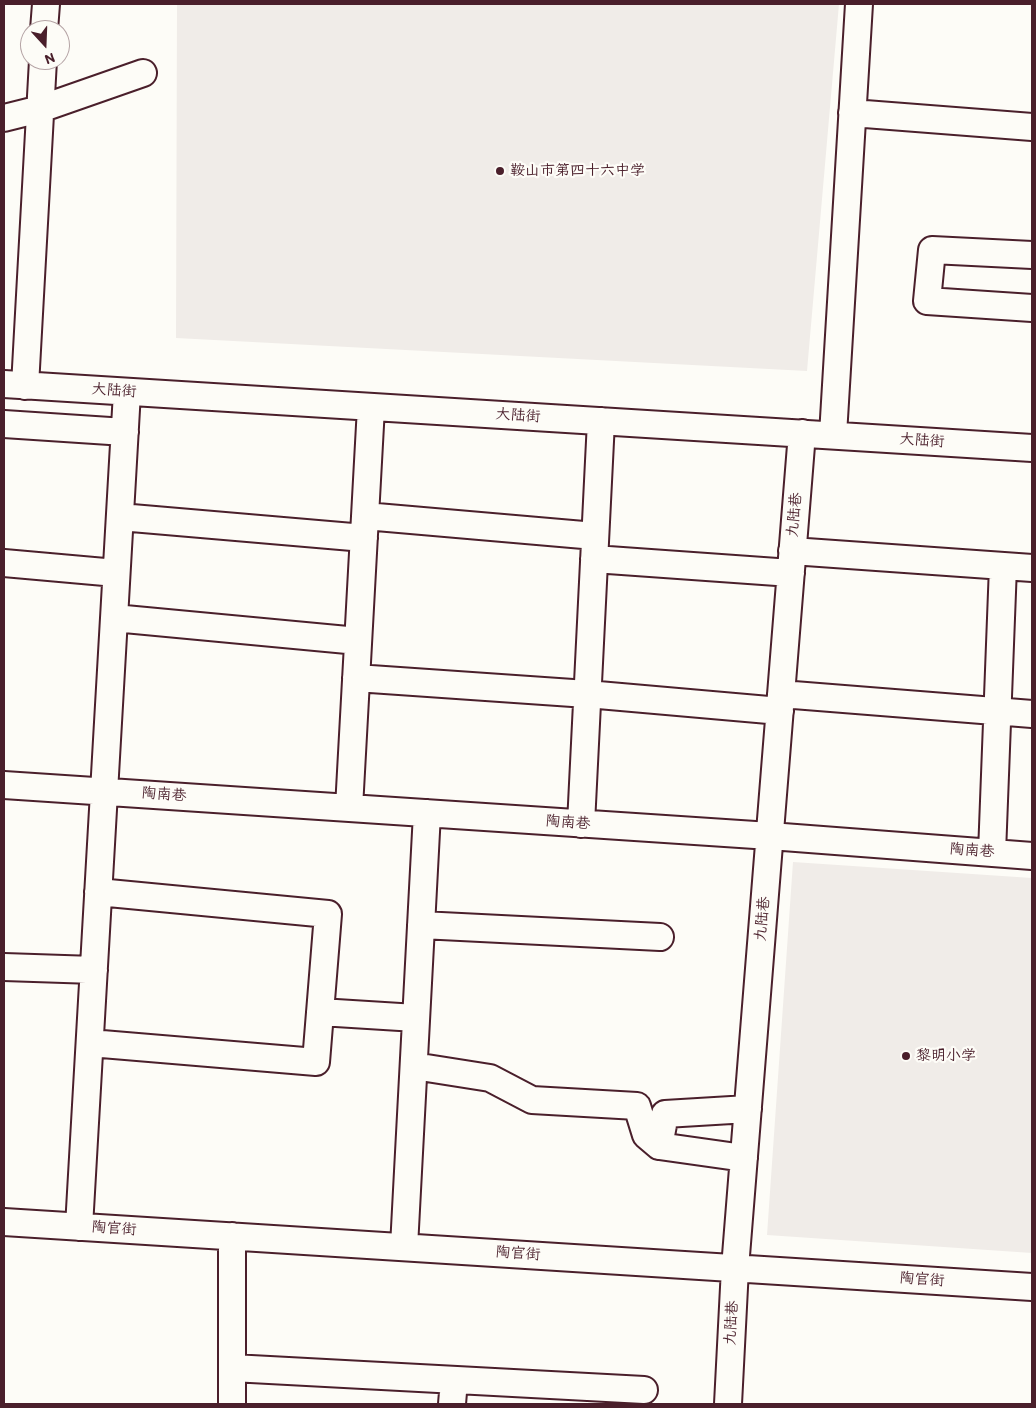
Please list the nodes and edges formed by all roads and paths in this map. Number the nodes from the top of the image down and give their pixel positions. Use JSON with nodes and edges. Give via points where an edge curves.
{"nodes":[{"id":1,"x":46,"y":4,"type":"edge"},
{"id":2,"x":859,"y":4,"type":"edge"},
{"id":3,"x":45,"y":20,"type":"edge"},
{"id":4,"x":42,"y":70,"type":"edge"},
{"id":5,"x":143,"y":73,"type":"dead end"},
{"id":6,"x":40,"y":109,"type":"junction"},
{"id":7,"x":852,"y":114,"type":"junction"},
{"id":8,"x":4,"y":118,"type":"edge"},
{"id":9,"x":1032,"y":127,"type":"edge"},
{"id":10,"x":1032,"y":255,"type":"edge"},
{"id":11,"x":1032,"y":308,"type":"edge"},
{"id":12,"x":14,"y":385,"type":"edge"},
{"id":13,"x":127,"y":392,"type":"junction"},
{"id":14,"x":371,"y":407,"type":"junction"},
{"id":15,"x":601,"y":421,"type":"junction"},
{"id":16,"x":4,"y":424,"type":"edge"},
{"id":17,"x":125,"y":432,"type":"junction"},
{"id":18,"x":802,"y":433,"type":"junction"},
{"id":19,"x":832,"y":435,"type":"junction"},
{"id":20,"x":1032,"y":448,"type":"edge"},
{"id":21,"x":120,"y":517,"type":"junction"},
{"id":22,"x":364,"y":527,"type":"junction"},
{"id":23,"x":595,"y":548,"type":"junction"},
{"id":24,"x":792,"y":562,"type":"junction"},
{"id":25,"x":4,"y":564,"type":"edge"},
{"id":26,"x":1003,"y":566,"type":"junction"},
{"id":27,"x":1032,"y":568,"type":"edge"},
{"id":28,"x":116,"y":573,"type":"junction"},
{"id":29,"x":114,"y":618,"type":"junction"},
{"id":30,"x":358,"y":641,"type":"junction"},
{"id":31,"x":356,"y":678,"type":"junction"},
{"id":32,"x":587,"y":694,"type":"junction"},
{"id":33,"x":780,"y":702,"type":"junction"},
{"id":34,"x":998,"y":711,"type":"junction"},
{"id":35,"x":1032,"y":714,"type":"edge"},
{"id":36,"x":4,"y":785,"type":"edge"},
{"id":37,"x":104,"y":791,"type":"junction"},
{"id":38,"x":349,"y":808,"type":"junction"},
{"id":39,"x":427,"y":813,"type":"junction"},
{"id":40,"x":581,"y":824,"type":"junction"},
{"id":41,"x":770,"y":836,"type":"junction"},
{"id":42,"x":992,"y":853,"type":"junction"},
{"id":43,"x":1032,"y":856,"type":"edge"},
{"id":44,"x":98,"y":892,"type":"junction"},
{"id":45,"x":421,"y":925,"type":"junction"},
{"id":46,"x":660,"y":937,"type":"dead end"},
{"id":47,"x":4,"y":967,"type":"edge"},
{"id":48,"x":94,"y":970,"type":"junction"},
{"id":49,"x":320,"y":1012,"type":"junction"},
{"id":50,"x":416,"y":1018,"type":"junction"},
{"id":51,"x":90,"y":1043,"type":"junction"},
{"id":52,"x":414,"y":1066,"type":"junction"},
{"id":53,"x":748,"y":1109,"type":"junction"},
{"id":54,"x":660,"y":1146,"type":"junction"},
{"id":55,"x":744,"y":1158,"type":"junction"},
{"id":56,"x":4,"y":1222,"type":"edge"},
{"id":57,"x":79,"y":1227,"type":"junction"},
{"id":58,"x":232,"y":1236,"type":"junction"},
{"id":59,"x":404,"y":1247,"type":"junction"},
{"id":60,"x":735,"y":1268,"type":"junction"},
{"id":61,"x":1032,"y":1287,"type":"edge"},
{"id":62,"x":232,"y":1368,"type":"junction"},
{"id":63,"x":644,"y":1390,"type":"dead end"},
{"id":64,"x":453,"y":1392,"type":"edge"},
{"id":65,"x":232,"y":1404,"type":"edge"},
{"id":66,"x":728,"y":1404,"type":"edge"}],
"edges":[{"from":1,"to":3,"type":"street"},
{"from":2,"to":7,"type":"street"},
{"from":4,"to":6,"type":"street"},
{"from":5,"to":6,"type":"street"},
{"from":6,"to":8,"type":"street"},
{"from":6,"to":12,"type":"street"},
{"from":7,"to":9,"type":"street"},
{"from":7,"to":19,"type":"street"},
{"from":10,"to":11,"type":"street","via":[[932,250],[927,300]]},
{"from":12,"to":13,"type":"street","name":"大陆街"},
{"from":13,"to":14,"type":"street","name":"大陆街"},
{"from":13,"to":17,"type":"street"},
{"from":14,"to":15,"type":"street","name":"大陆街"},
{"from":14,"to":22,"type":"street"},
{"from":15,"to":18,"type":"street","name":"大陆街"},
{"from":15,"to":23,"type":"street"},
{"from":16,"to":17,"type":"street"},
{"from":17,"to":21,"type":"street"},
{"from":18,"to":19,"type":"street","name":"大陆街"},
{"from":18,"to":24,"type":"street","name":"九陆巷"},
{"from":19,"to":20,"type":"street","name":"大陆街"},
{"from":21,"to":22,"type":"street"},
{"from":21,"to":28,"type":"street"},
{"from":22,"to":23,"type":"street"},
{"from":22,"to":30,"type":"street"},
{"from":23,"to":24,"type":"street"},
{"from":23,"to":32,"type":"street"},
{"from":24,"to":26,"type":"street"},
{"from":24,"to":33,"type":"street","name":"九陆巷"},
{"from":25,"to":28,"type":"street"},
{"from":26,"to":27,"type":"street"},
{"from":26,"to":34,"type":"street"},
{"from":28,"to":29,"type":"street"},
{"from":29,"to":30,"type":"street"},
{"from":29,"to":37,"type":"street"},
{"from":30,"to":31,"type":"street"},
{"from":31,"to":32,"type":"street"},
{"from":31,"to":38,"type":"street"},
{"from":32,"to":33,"type":"street"},
{"from":32,"to":40,"type":"street"},
{"from":33,"to":34,"type":"street"},
{"from":33,"to":41,"type":"street","name":"九陆巷"},
{"from":34,"to":35,"type":"street"},
{"from":34,"to":42,"type":"street"},
{"from":36,"to":37,"type":"street","name":"陶南巷"},
{"from":37,"to":38,"type":"street","name":"陶南巷"},
{"from":37,"to":44,"type":"street"},
{"from":38,"to":39,"type":"street","name":"陶南巷"},
{"from":39,"to":40,"type":"street","name":"陶南巷"},
{"from":39,"to":45,"type":"street"},
{"from":40,"to":41,"type":"street","name":"陶南巷"},
{"from":41,"to":42,"type":"street","name":"陶南巷"},
{"from":41,"to":53,"type":"street","name":"九陆巷"},
{"from":42,"to":43,"type":"street","name":"陶南巷"},
{"from":44,"to":48,"type":"street"},
{"from":44,"to":49,"type":"street","via":[[328,914]]},
{"from":45,"to":46,"type":"street"},
{"from":45,"to":50,"type":"street"},
{"from":47,"to":48,"type":"street"},
{"from":48,"to":51,"type":"street"},
{"from":49,"to":50,"type":"street"},
{"from":49,"to":51,"type":"street","via":[[316,1062]]},
{"from":50,"to":52,"type":"street"},
{"from":51,"to":57,"type":"street"},
{"from":52,"to":54,"type":"street","via":[[490,1078],[532,1100],[637,1106],[646,1135]]},
{"from":52,"to":59,"type":"street"},
{"from":53,"to":54,"type":"street","via":[[665,1114]]},
{"from":53,"to":55,"type":"street","name":"九陆巷"},
{"from":54,"to":55,"type":"street"},
{"from":55,"to":60,"type":"street","name":"九陆巷"},
{"from":56,"to":57,"type":"street","name":"陶官街"},
{"from":57,"to":58,"type":"street","name":"陶官街"},
{"from":58,"to":59,"type":"street","name":"陶官街"},
{"from":58,"to":62,"type":"street"},
{"from":59,"to":60,"type":"street","name":"陶官街"},
{"from":60,"to":61,"type":"street","name":"陶官街"},
{"from":60,"to":66,"type":"street","name":"九陆巷"},
{"from":62,"to":64,"type":"street"},
{"from":62,"to":65,"type":"street"},
{"from":63,"to":64,"type":"street"}]}
